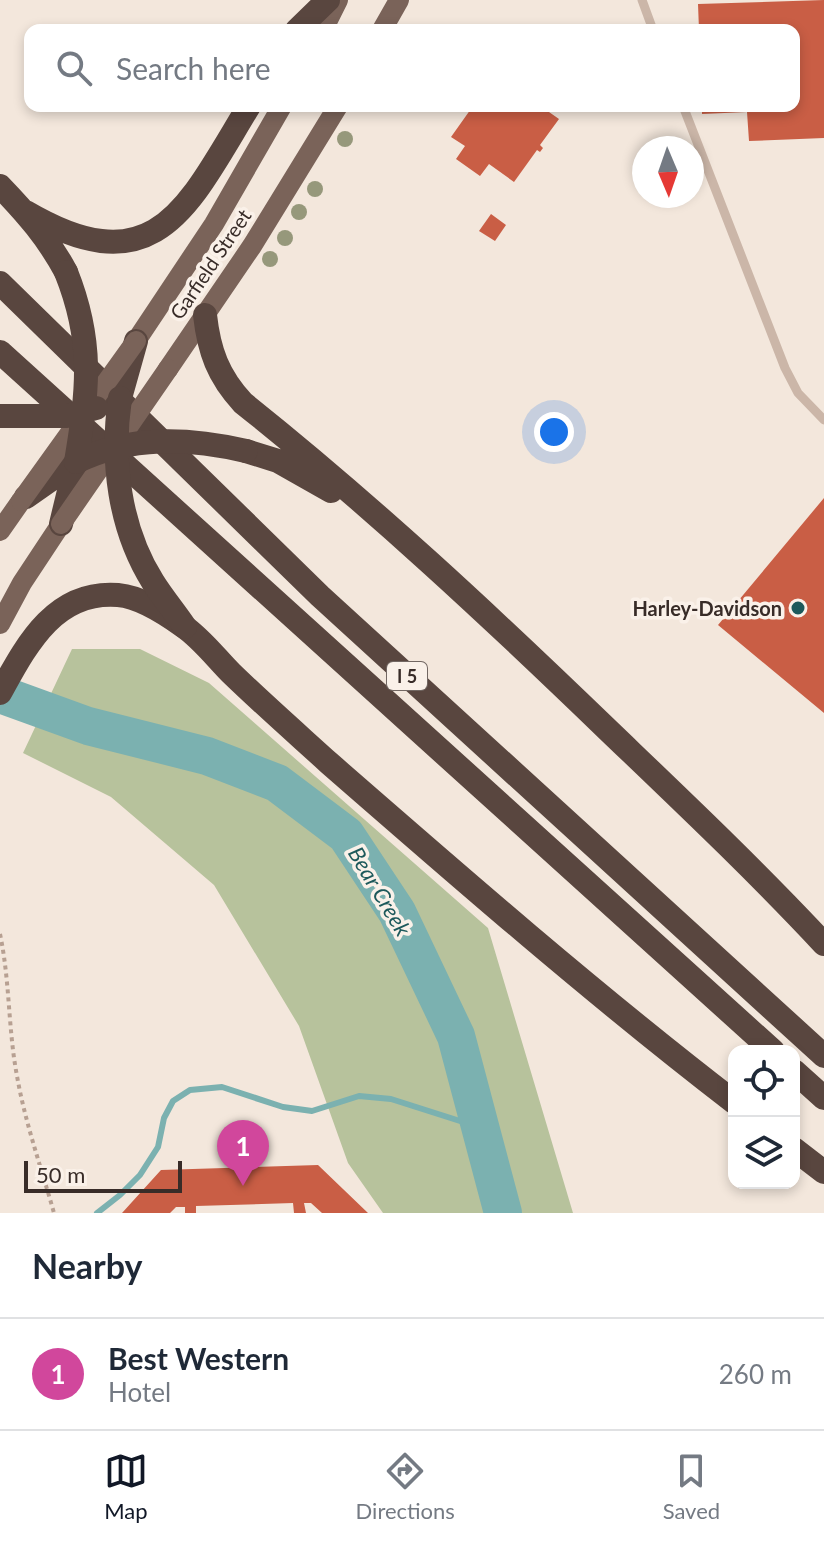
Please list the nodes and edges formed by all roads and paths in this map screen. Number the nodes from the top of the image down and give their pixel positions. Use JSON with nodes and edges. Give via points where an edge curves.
{"nodes":[{"id":1,"x":328,"y":0,"type":"edge"},
{"id":2,"x":338,"y":0,"type":"edge"},
{"id":3,"x":399,"y":0,"type":"edge"},
{"id":4,"x":642,"y":0,"type":"edge"},
{"id":5,"x":303,"y":24,"type":"edge"},
{"id":6,"x":326,"y":24,"type":"edge"},
{"id":7,"x":385,"y":24,"type":"edge"},
{"id":8,"x":651,"y":24,"type":"edge"},
{"id":9,"x":245,"y":112,"type":"edge"},
{"id":10,"x":279,"y":112,"type":"edge"},
{"id":11,"x":334,"y":112,"type":"edge"},
{"id":12,"x":685,"y":112,"type":"edge"},
{"id":13,"x":0,"y":186,"type":"edge"},
{"id":14,"x":26,"y":212,"type":"junction"},
{"id":15,"x":0,"y":283,"type":"edge"},
{"id":16,"x":205,"y":315,"type":"junction"},
{"id":17,"x":136,"y":341,"type":"junction"},
{"id":18,"x":0,"y":352,"type":"edge"},
{"id":19,"x":168,"y":369,"type":"junction"},
{"id":20,"x":120,"y":398,"type":"junction"},
{"id":21,"x":84,"y":413,"type":"junction"},
{"id":22,"x":0,"y":416,"type":"edge"},
{"id":23,"x":824,"y":420,"type":"edge"},
{"id":24,"x":116,"y":446,"type":"junction"},
{"id":25,"x":76,"y":462,"type":"junction"},
{"id":26,"x":21,"y":501,"type":"junction"},
{"id":27,"x":61,"y":524,"type":"junction"},
{"id":28,"x":387,"y":526,"type":"junction"},
{"id":29,"x":0,"y":531,"type":"edge"},
{"id":30,"x":0,"y":624,"type":"edge"},
{"id":31,"x":185,"y":627,"type":"junction"},
{"id":32,"x":0,"y":693,"type":"edge"},
{"id":33,"x":0,"y":934,"type":"edge"},
{"id":34,"x":824,"y":944,"type":"edge"},
{"id":35,"x":766,"y":1045,"type":"edge"},
{"id":36,"x":824,"y":1056,"type":"edge"},
{"id":37,"x":800,"y":1076,"type":"edge"},
{"id":38,"x":728,"y":1097,"type":"edge"},
{"id":39,"x":824,"y":1098,"type":"edge"},
{"id":40,"x":800,"y":1154,"type":"edge"},
{"id":41,"x":824,"y":1172,"type":"edge"},
{"id":42,"x":54,"y":1213,"type":"edge"}],
"edges":[{"from":1,"to":5,"type":"highway"},
{"from":2,"to":6,"type":"main road"},
{"from":3,"to":7,"type":"main road"},
{"from":4,"to":8,"type":"lane"},
{"from":9,"to":14,"type":"highway","via":[[193,198],[146,236],[107,243],[85,240]]},
{"from":10,"to":17,"type":"main road","name":"Garfield Street","via":[[214,224]]},
{"from":11,"to":16,"type":"main road","name":"Garfield Street"},
{"from":12,"to":23,"type":"lane","via":[[785,368],[798,393]]},
{"from":13,"to":14,"type":"highway"},
{"from":14,"to":21,"type":"highway","bridge":true,"via":[[51,244],[76,297],[88,366]]},
{"from":15,"to":36,"type":"highway","number":"I 5","via":[[331,606]]},
{"from":16,"to":19,"type":"main road","name":"Garfield Street"},
{"from":16,"to":28,"type":"highway","via":[[212,354],[228,387]]},
{"from":17,"to":20,"type":"highway","bridge":true},
{"from":17,"to":21,"type":"main road","name":"Garfield Street","bridge":true},
{"from":18,"to":35,"type":"highway","number":"I 5"},
{"from":19,"to":20,"type":"highway","bridge":true},
{"from":19,"to":24,"type":"main road","name":"Garfield Street","bridge":true},
{"from":20,"to":21,"type":"highway","bridge":true},
{"from":20,"to":24,"type":"highway","bridge":true},
{"from":21,"to":22,"type":"highway","bridge":true},
{"from":21,"to":25,"type":"highway","bridge":true},
{"from":21,"to":26,"type":"main road","name":"Garfield Street","bridge":true},
{"from":24,"to":25,"type":"highway","bridge":true},
{"from":24,"to":27,"type":"main road","name":"Garfield Street","bridge":true},
{"from":24,"to":28,"type":"highway","bridge":true,"via":[[169,440],[246,451],[278,461]]},
{"from":24,"to":31,"type":"highway","bridge":true,"via":[[120,493],[136,549]]},
{"from":25,"to":26,"type":"highway","bridge":true},
{"from":25,"to":27,"type":"highway","bridge":true},
{"from":26,"to":29,"type":"main road","name":"Garfield Street"},
{"from":27,"to":30,"type":"main road","name":"Garfield Street"},
{"from":28,"to":34,"type":"highway","via":[[551,675]]},
{"from":31,"to":32,"type":"highway","via":[[138,599],[117,595],[83,601],[38,629]]},
{"from":31,"to":38,"type":"highway","via":[[291,729],[462,879]]},
{"from":33,"to":42,"type":"path","via":[[16,1074]]},
{"from":37,"to":39,"type":"highway"},
{"from":40,"to":41,"type":"highway"}]}
